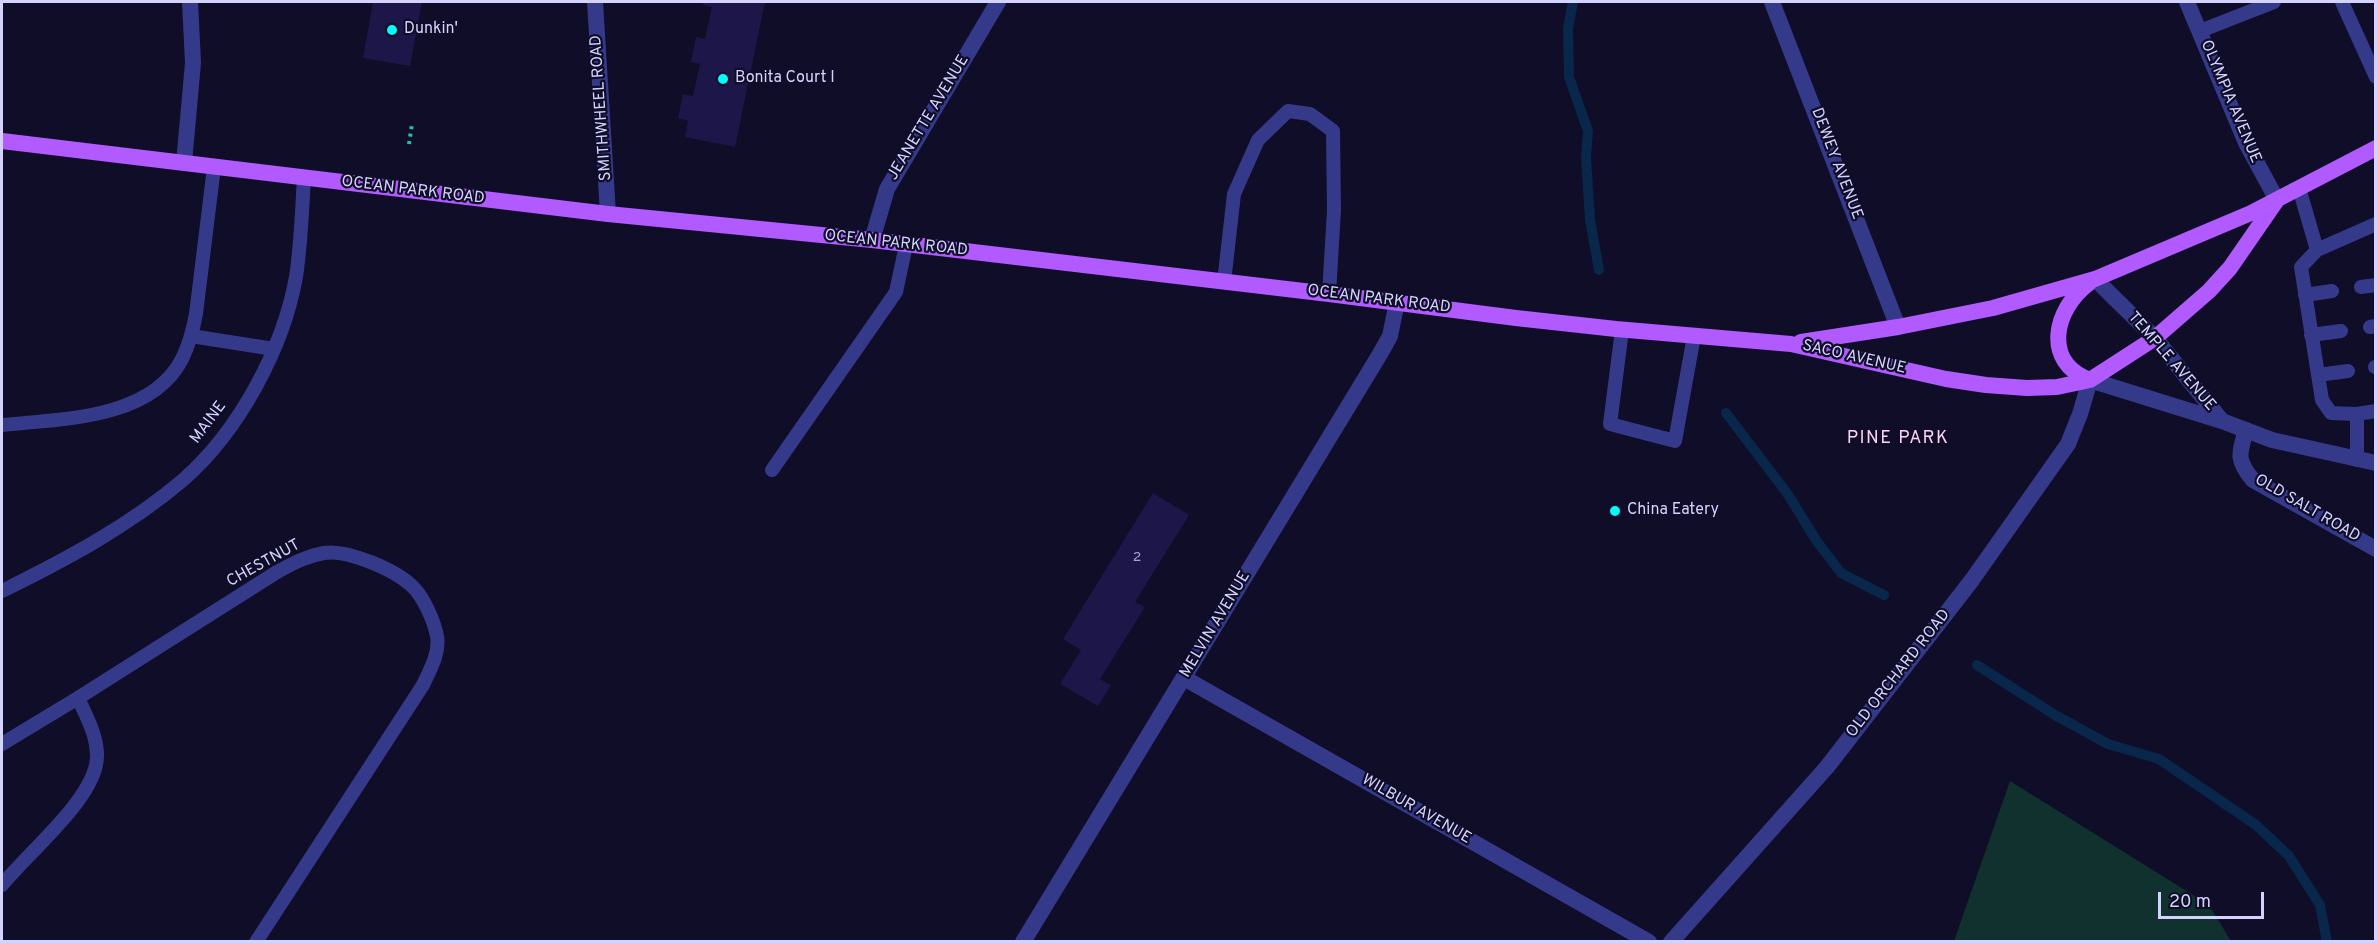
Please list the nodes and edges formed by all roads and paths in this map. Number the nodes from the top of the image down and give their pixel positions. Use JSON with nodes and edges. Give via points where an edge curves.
{"nodes":[{"id":1,"x":190,"y":2,"type":"edge"},
{"id":2,"x":595,"y":2,"type":"edge"},
{"id":3,"x":998,"y":2,"type":"edge"},
{"id":4,"x":1772,"y":2,"type":"edge"},
{"id":5,"x":2187,"y":2,"type":"edge"},
{"id":6,"x":2274,"y":2,"type":"edge"},
{"id":7,"x":2342,"y":2,"type":"edge"},
{"id":8,"x":2200,"y":31,"type":"junction"},
{"id":9,"x":2372,"y":60,"type":"edge"},
{"id":10,"x":2376,"y":77,"type":"edge"},
{"id":11,"x":412,"y":124,"type":"dead end"},
{"id":12,"x":2,"y":141,"type":"edge"},
{"id":13,"x":409,"y":144,"type":"dead end"},
{"id":14,"x":2376,"y":148,"type":"edge"},
{"id":15,"x":184,"y":163,"type":"junction"},
{"id":16,"x":214,"y":167,"type":"junction"},
{"id":17,"x":304,"y":177,"type":"junction"},
{"id":18,"x":2299,"y":188,"type":"junction"},
{"id":19,"x":2277,"y":200,"type":"junction"},
{"id":20,"x":608,"y":214,"type":"junction"},
{"id":21,"x":2376,"y":224,"type":"edge"},
{"id":22,"x":872,"y":240,"type":"junction"},
{"id":23,"x":906,"y":245,"type":"junction"},
{"id":24,"x":2317,"y":250,"type":"junction"},
{"id":25,"x":2095,"y":279,"type":"junction"},
{"id":26,"x":1224,"y":282,"type":"junction"},
{"id":27,"x":2376,"y":285,"type":"edge"},
{"id":28,"x":2361,"y":287,"type":"dead end"},
{"id":29,"x":2332,"y":291,"type":"dead end"},
{"id":30,"x":1329,"y":294,"type":"junction"},
{"id":31,"x":2305,"y":295,"type":"junction"},
{"id":32,"x":1397,"y":303,"type":"junction"},
{"id":33,"x":1898,"y":327,"type":"junction"},
{"id":34,"x":1622,"y":330,"type":"junction"},
{"id":35,"x":2341,"y":331,"type":"dead end"},
{"id":36,"x":2311,"y":335,"type":"junction"},
{"id":37,"x":191,"y":336,"type":"junction"},
{"id":38,"x":1694,"y":336,"type":"junction"},
{"id":39,"x":2155,"y":339,"type":"junction"},
{"id":40,"x":1791,"y":344,"type":"junction"},
{"id":41,"x":274,"y":349,"type":"junction"},
{"id":42,"x":2348,"y":371,"type":"dead end"},
{"id":43,"x":2318,"y":375,"type":"junction"},
{"id":44,"x":2090,"y":380,"type":"junction"},
{"id":45,"x":2376,"y":411,"type":"edge"},
{"id":46,"x":2357,"y":414,"type":"junction"},
{"id":47,"x":2222,"y":421,"type":"junction"},
{"id":48,"x":2,"y":424,"type":"edge"},
{"id":49,"x":2246,"y":430,"type":"junction"},
{"id":50,"x":2357,"y":460,"type":"junction"},
{"id":51,"x":2376,"y":463,"type":"edge"},
{"id":52,"x":772,"y":470,"type":"dead end"},
{"id":53,"x":2376,"y":549,"type":"edge"},
{"id":54,"x":2,"y":591,"type":"edge"},
{"id":55,"x":1184,"y":678,"type":"junction"},
{"id":56,"x":78,"y":698,"type":"junction"},
{"id":57,"x":2,"y":744,"type":"edge"},
{"id":58,"x":2,"y":885,"type":"edge"},
{"id":59,"x":256,"y":942,"type":"edge"},
{"id":60,"x":1023,"y":942,"type":"edge"},
{"id":61,"x":1649,"y":942,"type":"edge"},
{"id":62,"x":1671,"y":942,"type":"edge"}],
"edges":[{"from":1,"to":15,"type":"street","via":[[194,63]]},
{"from":2,"to":20,"type":"street","name":"SMITHWHEEL ROAD"},
{"from":3,"to":22,"type":"street","name":"JEANETTE AVENUE","via":[[892,180]]},
{"from":4,"to":33,"type":"street","name":"DEWEY AVENUE"},
{"from":5,"to":8,"type":"street","name":"OLYMPIA AVENUE"},
{"from":6,"to":8,"type":"lane"},
{"from":7,"to":9,"type":"lane"},
{"from":8,"to":19,"type":"street","name":"OLYMPIA AVENUE","via":[[2246,143]]},
{"from":9,"to":10,"type":"lane"},
{"from":11,"to":13,"type":"path"},
{"from":12,"to":15,"type":"main road","name":"OCEAN PARK ROAD"},
{"from":14,"to":18,"type":"main road","name":"SACO AVENUE"},
{"from":15,"to":16,"type":"main road","name":"OCEAN PARK ROAD"},
{"from":16,"to":17,"type":"main road","name":"OCEAN PARK ROAD"},
{"from":16,"to":37,"type":"lane"},
{"from":17,"to":20,"type":"main road","name":"OCEAN PARK ROAD"},
{"from":17,"to":41,"type":"lane","name":"MAINE","via":[[295,278]]},
{"from":18,"to":19,"type":"main road","name":"SACO AVENUE"},
{"from":18,"to":24,"type":"lane"},
{"from":19,"to":25,"type":"main road","name":"SACO AVENUE"},
{"from":19,"to":39,"type":"main road","name":"SACO AVENUE","via":[[2210,291]]},
{"from":20,"to":22,"type":"main road","name":"OCEAN PARK ROAD"},
{"from":21,"to":24,"type":"lane"},
{"from":22,"to":23,"type":"main road","name":"OCEAN PARK ROAD"},
{"from":23,"to":26,"type":"main road","name":"OCEAN PARK ROAD"},
{"from":23,"to":52,"type":"lane","via":[[896,292]]},
{"from":24,"to":31,"type":"lane","via":[[2301,267]]},
{"from":25,"to":33,"type":"main road","name":"SACO AVENUE","via":[[1993,308]]},
{"from":25,"to":39,"type":"street","name":"TEMPLE AVENUE"},
{"from":25,"to":44,"type":"main road","via":[[2068,304],[2058,337],[2066,365]]},
{"from":26,"to":30,"type":"main road","name":"OCEAN PARK ROAD"},
{"from":26,"to":30,"type":"lane","via":[[1234,194],[1258,140],[1288,111],[1310,114],[1333,131]]},
{"from":27,"to":28,"type":"lane"},
{"from":29,"to":31,"type":"lane"},
{"from":30,"to":32,"type":"main road","name":"OCEAN PARK ROAD"},
{"from":31,"to":36,"type":"lane"},
{"from":32,"to":34,"type":"main road","name":"OCEAN PARK ROAD"},
{"from":32,"to":55,"type":"street","name":"MELVIN AVENUE","via":[[1390,336],[1380,354]]},
{"from":33,"to":40,"type":"main road","name":"SACO AVENUE"},
{"from":34,"to":38,"type":"main road","name":"OCEAN PARK ROAD"},
{"from":34,"to":38,"type":"lane","via":[[1610,424],[1675,441]]},
{"from":35,"to":36,"type":"lane"},
{"from":36,"to":43,"type":"lane"},
{"from":37,"to":41,"type":"lane"},
{"from":37,"to":48,"type":"lane","via":[[174,370],[134,402],[102,414]]},
{"from":38,"to":40,"type":"main road","name":"OCEAN PARK ROAD"},
{"from":39,"to":44,"type":"main road","name":"SACO AVENUE"},
{"from":39,"to":47,"type":"street","name":"TEMPLE AVENUE"},
{"from":40,"to":44,"type":"main road","name":"SACO AVENUE","via":[[1986,385],[2057,387]]},
{"from":41,"to":54,"type":"lane","name":"MAINE","via":[[234,421],[183,480],[108,534]]},
{"from":42,"to":43,"type":"lane"},
{"from":43,"to":46,"type":"lane","via":[[2322,400],[2331,413]]},
{"from":44,"to":47,"type":"street","name":"TEMPLE AVENUE"},
{"from":44,"to":62,"type":"street","name":"OLD ORCHARD ROAD","via":[[2068,444],[1972,580],[1827,767]]},
{"from":45,"to":46,"type":"lane"},
{"from":46,"to":50,"type":"lane"},
{"from":47,"to":49,"type":"street","name":"TEMPLE AVENUE"},
{"from":49,"to":50,"type":"street","name":"TEMPLE AVENUE"},
{"from":49,"to":53,"type":"street","name":"OLD SALT ROAD","via":[[2239,459],[2253,480]]},
{"from":50,"to":51,"type":"street","name":"TEMPLE AVENUE"},
{"from":55,"to":60,"type":"street","name":"MELVIN AVENUE"},
{"from":55,"to":61,"type":"street","name":"WILBUR AVENUE"},
{"from":56,"to":57,"type":"lane","name":"CHESTNUT"},
{"from":56,"to":58,"type":"lane","via":[[93,733],[96,764],[92,777],[62,821]]},
{"from":56,"to":59,"type":"lane","name":"CHESTNUT","via":[[303,558],[325,553],[358,556],[414,587],[438,638],[436,657],[423,684]]}]}
